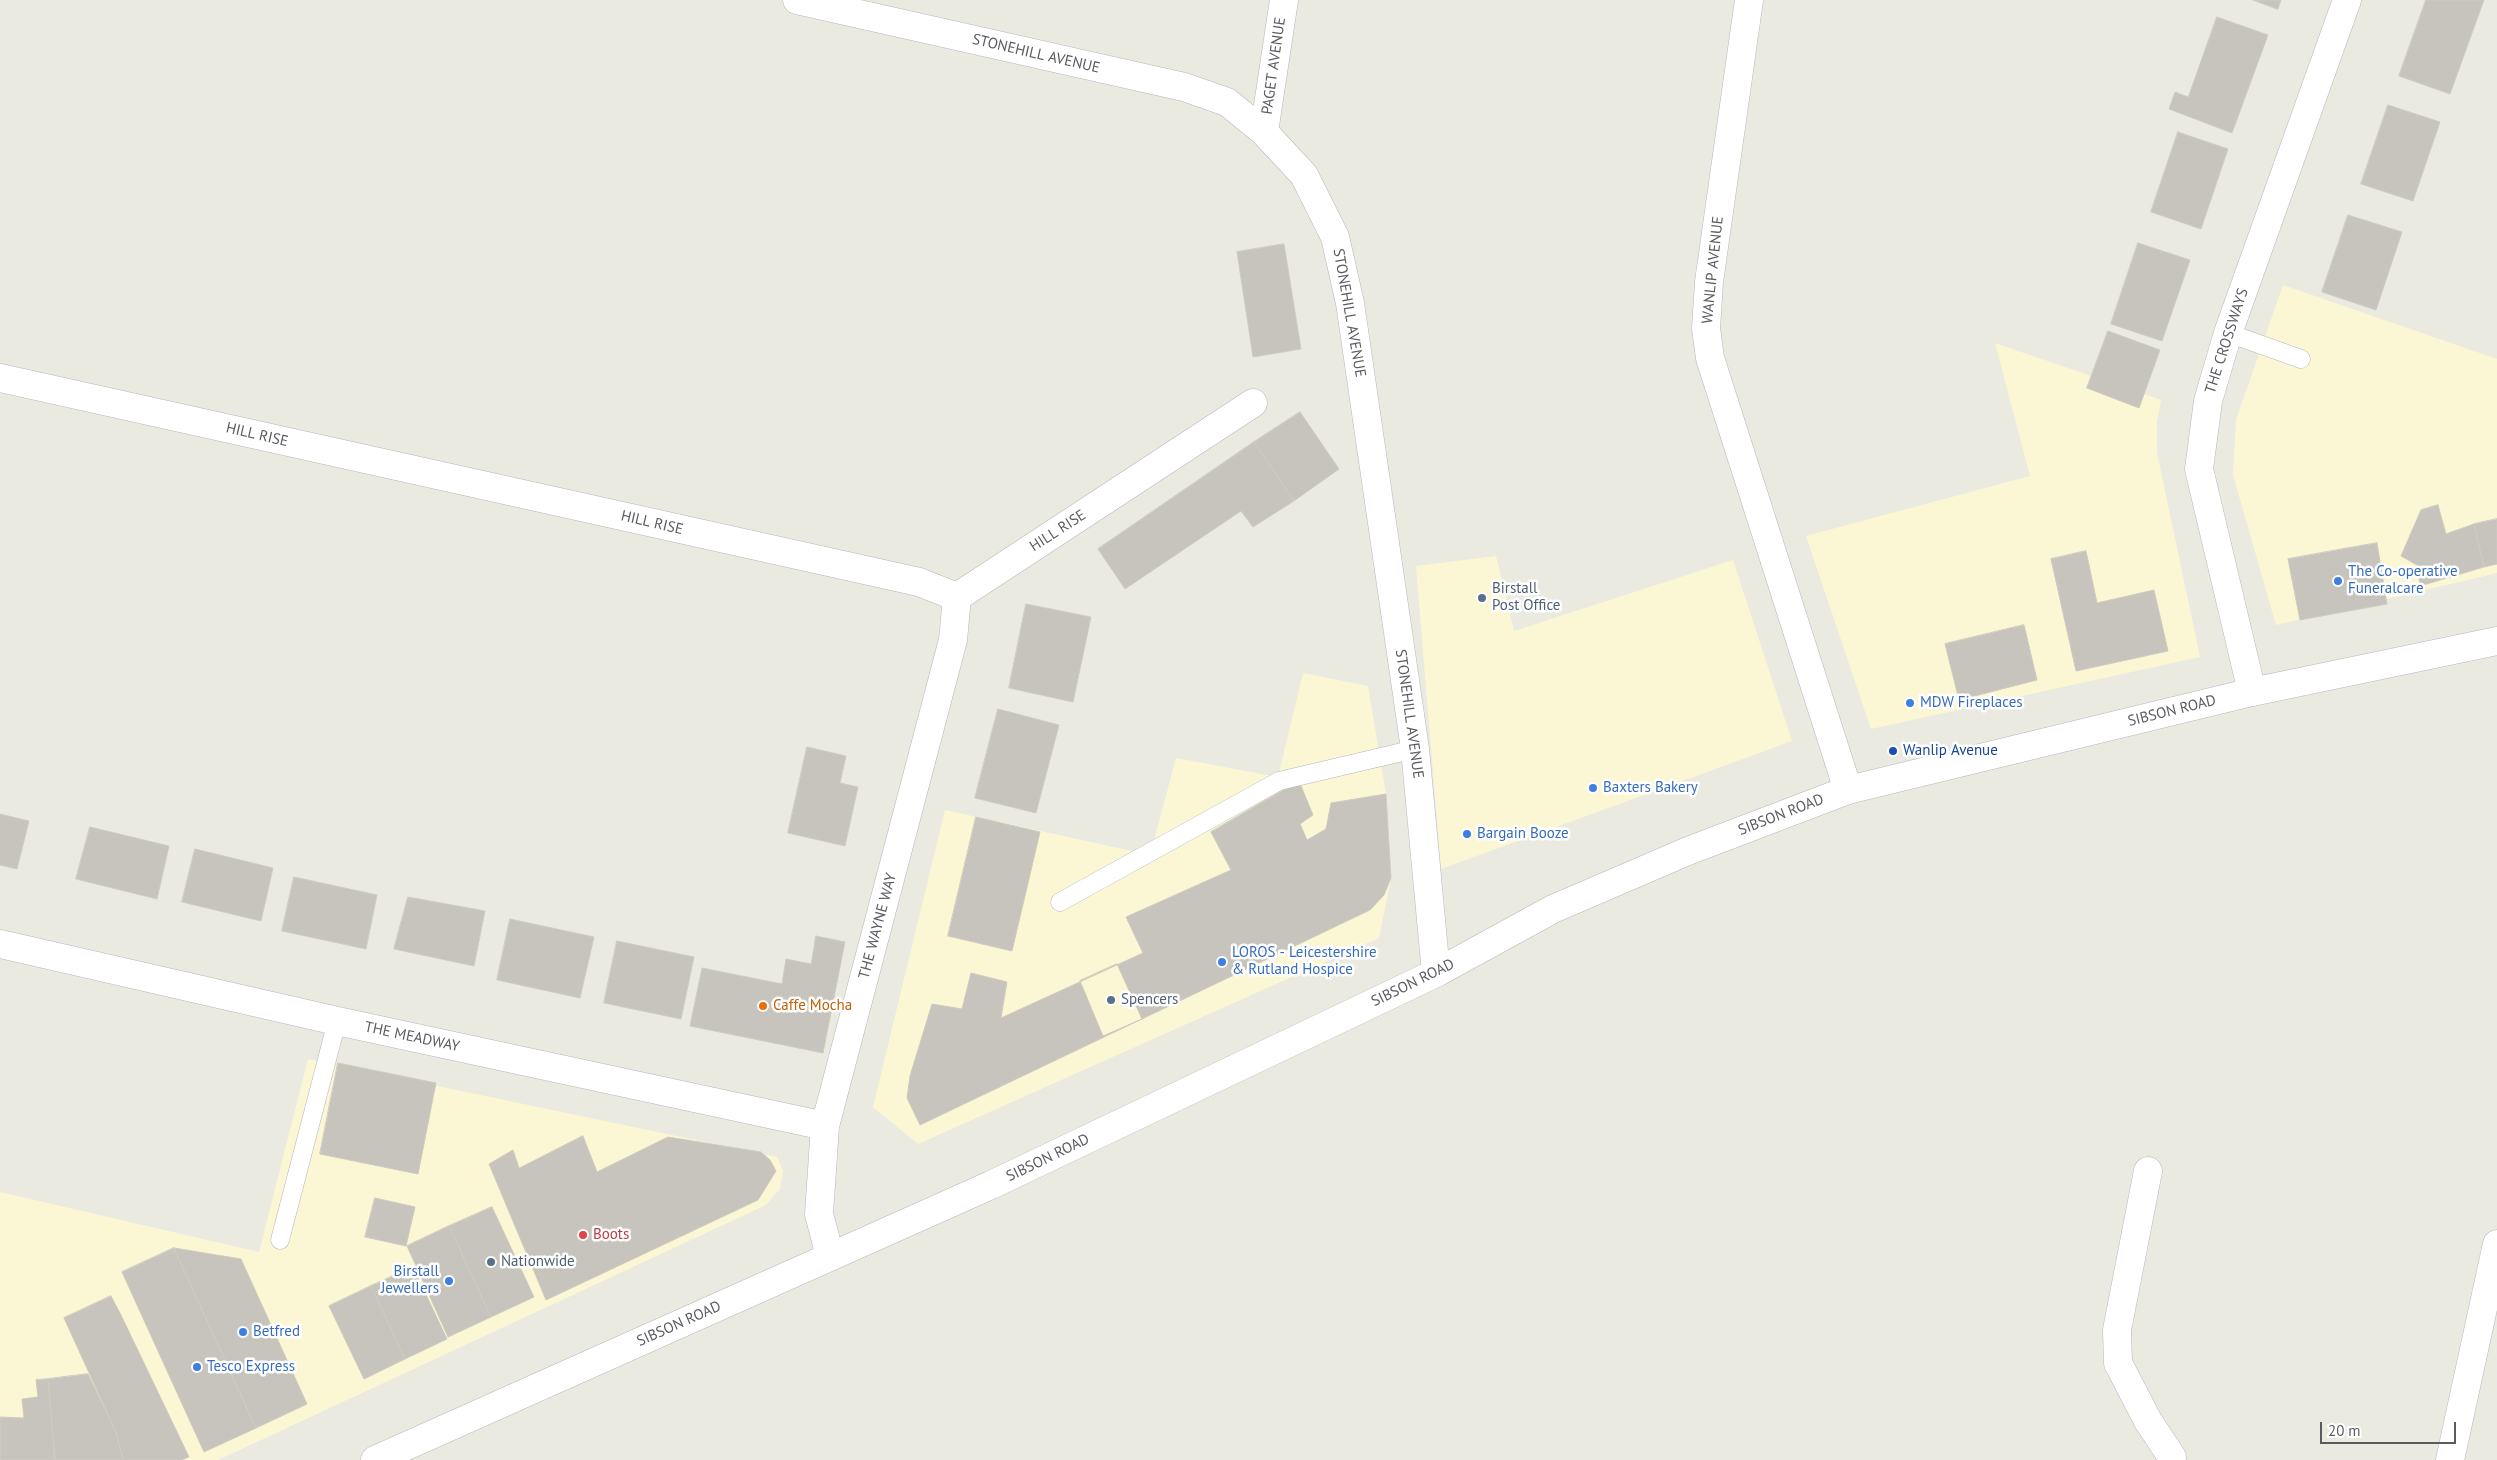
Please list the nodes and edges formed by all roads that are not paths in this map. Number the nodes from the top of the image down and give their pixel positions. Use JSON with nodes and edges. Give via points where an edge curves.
{"nodes":[{"id":1,"x":797,"y":0,"type":"edge"},
{"id":2,"x":1284,"y":0,"type":"edge"},
{"id":3,"x":1749,"y":0,"type":"edge"},
{"id":4,"x":2347,"y":0,"type":"edge"},
{"id":5,"x":1264,"y":132,"type":"junction"},
{"id":6,"x":2228,"y":333,"type":"junction"},
{"id":7,"x":2301,"y":359,"type":"dead end"},
{"id":8,"x":0,"y":378,"type":"edge"},
{"id":9,"x":1253,"y":403,"type":"dead end"},
{"id":10,"x":957,"y":597,"type":"junction"},
{"id":11,"x":2497,"y":641,"type":"edge"},
{"id":12,"x":2252,"y":692,"type":"junction"},
{"id":13,"x":1415,"y":749,"type":"junction"},
{"id":14,"x":1848,"y":790,"type":"junction"},
{"id":15,"x":1060,"y":902,"type":"dead end"},
{"id":16,"x":0,"y":944,"type":"edge"},
{"id":17,"x":1436,"y":973,"type":"junction"},
{"id":18,"x":337,"y":1021,"type":"junction"},
{"id":19,"x":825,"y":1126,"type":"junction"},
{"id":20,"x":2148,"y":1171,"type":"dead end"},
{"id":21,"x":280,"y":1240,"type":"dead end"},
{"id":22,"x":2497,"y":1244,"type":"edge"},
{"id":23,"x":830,"y":1256,"type":"junction"},
{"id":24,"x":2170,"y":1459,"type":"edge"},
{"id":25,"x":376,"y":1460,"type":"edge"},
{"id":26,"x":2450,"y":1460,"type":"edge"}],
"edges":[{"from":1,"to":5,"type":"street","name":"STONEHILL AVENUE","via":[[1184,86],[1227,102]]},
{"from":2,"to":5,"type":"street","name":"PAGET AVENUE"},
{"from":3,"to":14,"type":"street","name":"WANLIP AVENUE","via":[[1709,282],[1706,328],[1710,358]]},
{"from":4,"to":6,"type":"street","name":"THE CROSSWAYS"},
{"from":5,"to":13,"type":"street","name":"STONEHILL AVENUE","via":[[1304,175],[1335,237],[1350,303]]},
{"from":6,"to":7,"type":"lane"},
{"from":6,"to":12,"type":"street","name":"THE CROSSWAYS","via":[[2208,401],[2199,469]]},
{"from":8,"to":10,"type":"street","name":"HILL RISE","via":[[909,580]]},
{"from":9,"to":10,"type":"street","name":"HILL RISE"},
{"from":10,"to":19,"type":"street","name":"THE WAYNE WAY","via":[[952,640]]},
{"from":11,"to":12,"type":"street","name":"SIBSON ROAD"},
{"from":12,"to":14,"type":"street","name":"SIBSON ROAD"},
{"from":13,"to":15,"type":"lane","via":[[1279,781]]},
{"from":13,"to":17,"type":"street","name":"STONEHILL AVENUE"},
{"from":14,"to":17,"type":"street","name":"SIBSON ROAD","via":[[1688,851],[1553,909]]},
{"from":16,"to":18,"type":"street","name":"THE MEADWAY"},
{"from":17,"to":23,"type":"street","name":"SIBSON ROAD","via":[[991,1185]]},
{"from":18,"to":19,"type":"street","name":"THE MEADWAY"},
{"from":18,"to":21,"type":"lane"},
{"from":19,"to":23,"type":"street","name":"THE WAYNE WAY","via":[[819,1214]]},
{"from":20,"to":24,"type":"street","via":[[2117,1330],[2118,1363]]},
{"from":22,"to":26,"type":"street"},
{"from":23,"to":25,"type":"street","name":"SIBSON ROAD"}]}
